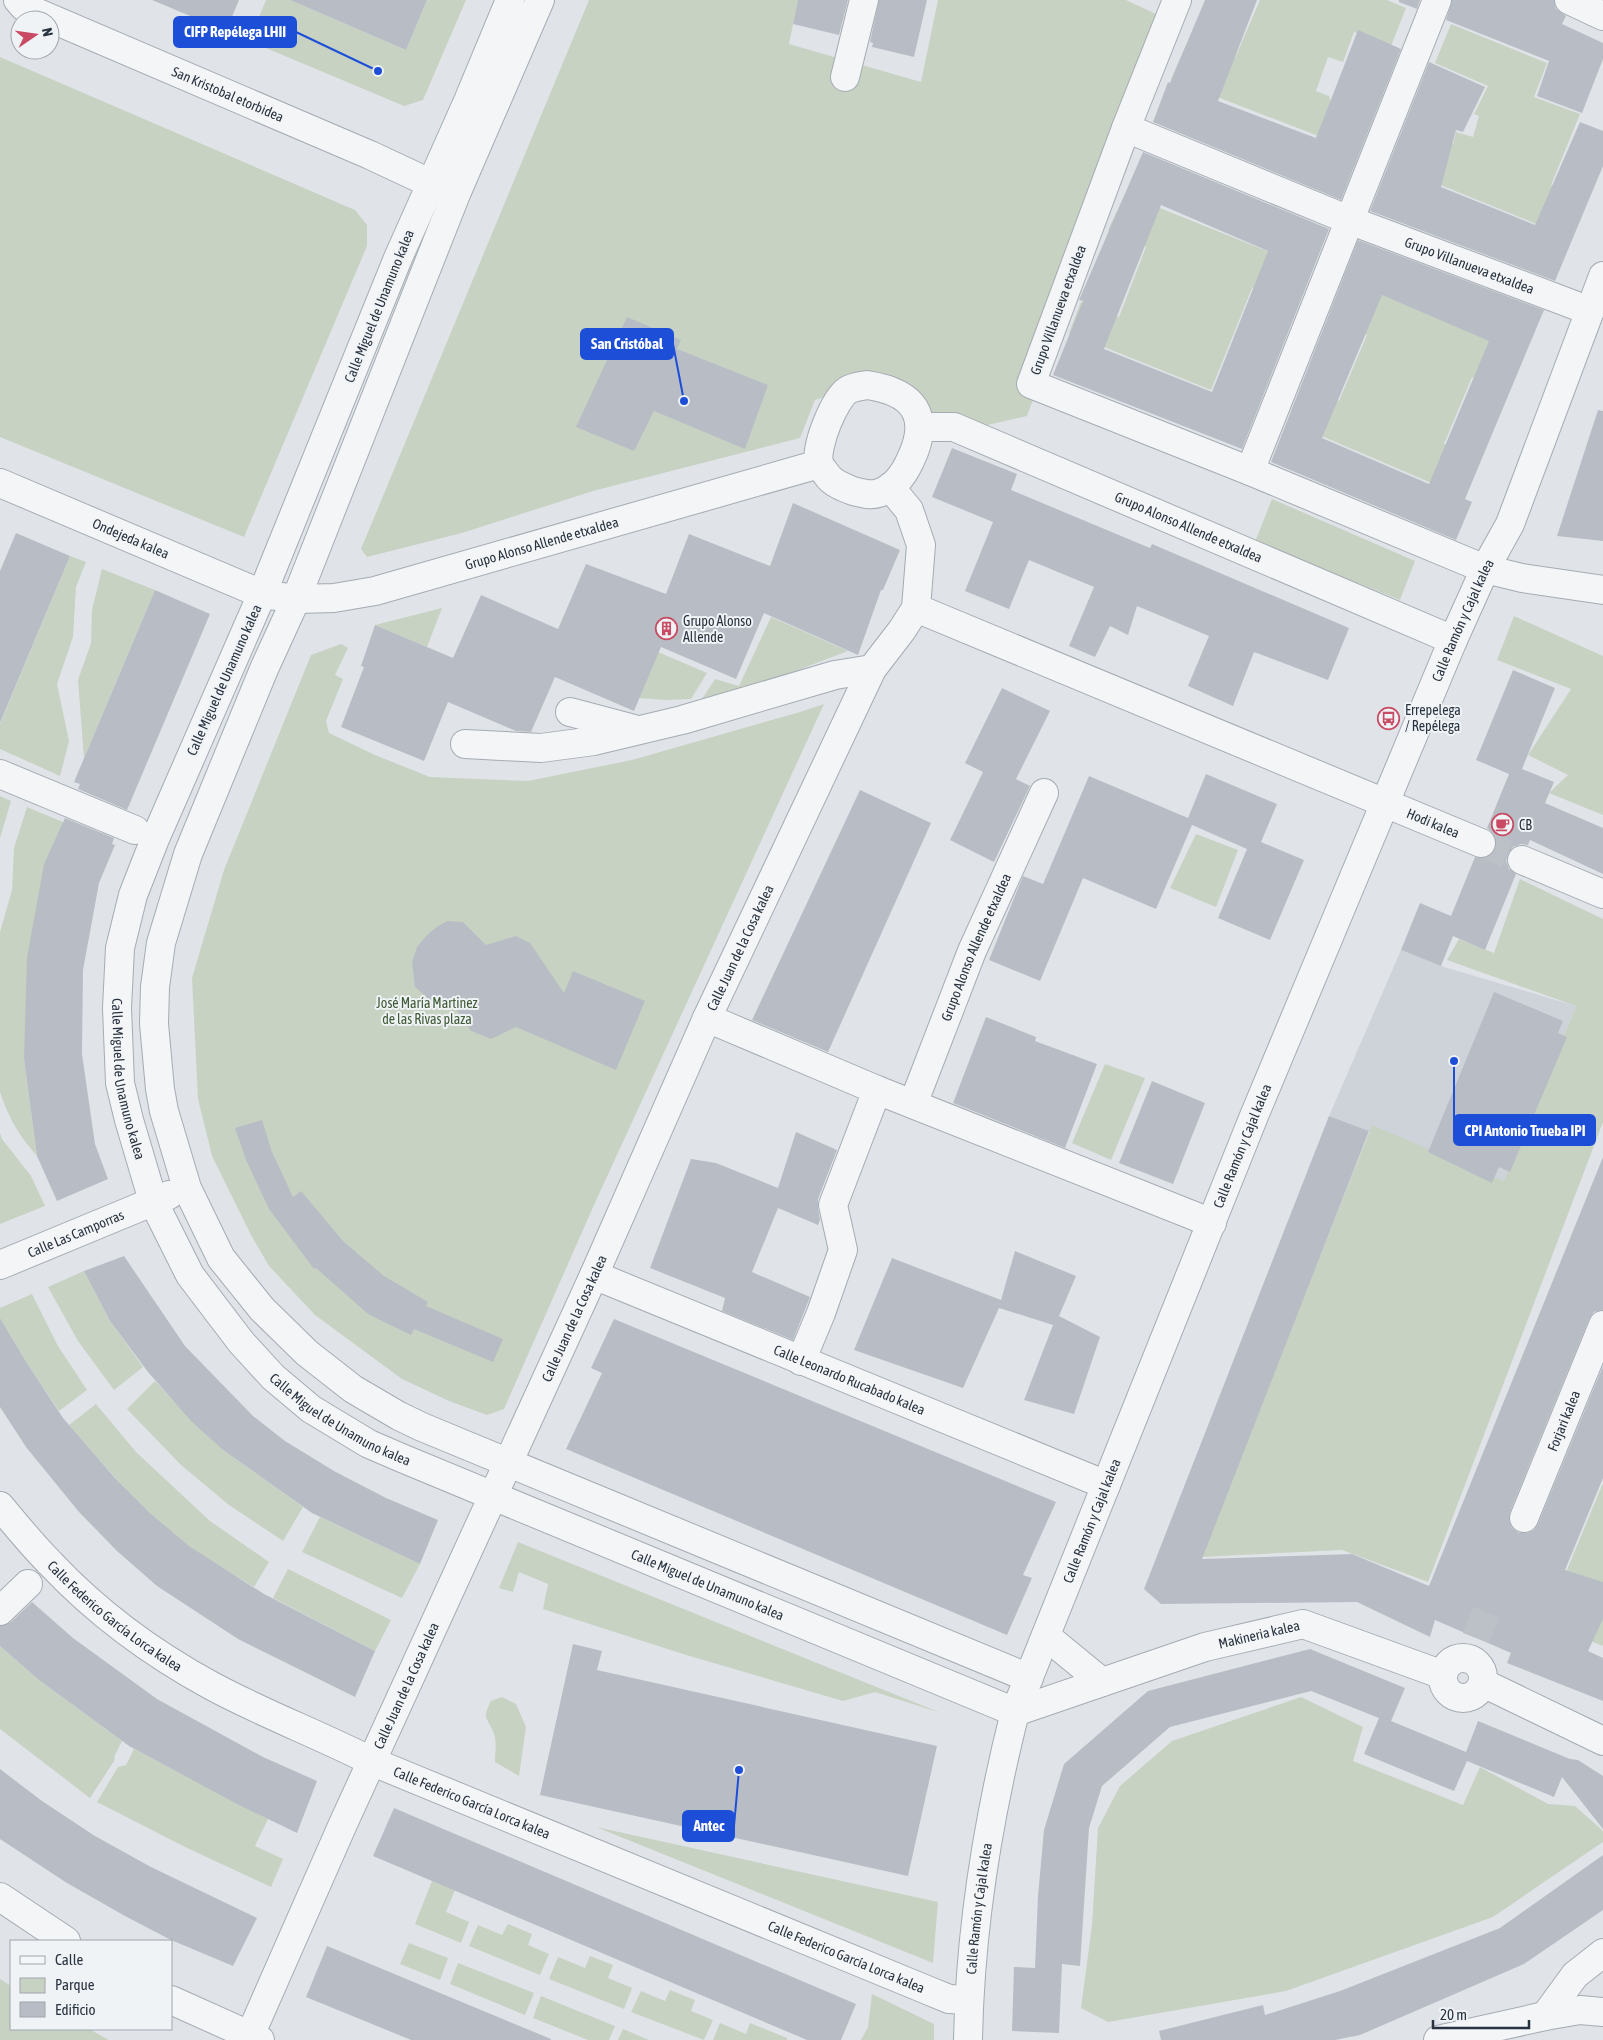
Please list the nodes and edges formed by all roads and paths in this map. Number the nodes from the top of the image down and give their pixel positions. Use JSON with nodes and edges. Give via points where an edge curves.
{"nodes":[{"id":1,"x":510,"y":0,"type":"edge"},
{"id":2,"x":540,"y":0,"type":"edge"},
{"id":3,"x":864,"y":0,"type":"edge"},
{"id":4,"x":1178,"y":0,"type":"edge"},
{"id":5,"x":1437,"y":0,"type":"edge"},
{"id":6,"x":1569,"y":0,"type":"edge"},
{"id":7,"x":14,"y":5,"type":"edge"},
{"id":8,"x":1603,"y":16,"type":"edge"},
{"id":9,"x":845,"y":77,"type":"dead end"},
{"id":10,"x":1126,"y":128,"type":"junction"},
{"id":11,"x":443,"y":189,"type":"junction"},
{"id":12,"x":1349,"y":220,"type":"junction"},
{"id":13,"x":1603,"y":276,"type":"edge"},
{"id":14,"x":1590,"y":311,"type":"junction"},
{"id":15,"x":921,"y":427,"type":"junction"},
{"id":16,"x":819,"y":464,"type":"junction"},
{"id":17,"x":1250,"y":471,"type":"junction"},
{"id":18,"x":0,"y":483,"type":"edge"},
{"id":19,"x":890,"y":487,"type":"junction"},
{"id":20,"x":1485,"y":569,"type":"junction"},
{"id":21,"x":1603,"y":590,"type":"edge"},
{"id":22,"x":262,"y":594,"type":"junction"},
{"id":23,"x":296,"y":599,"type":"junction"},
{"id":24,"x":916,"y":608,"type":"junction"},
{"id":25,"x":1453,"y":640,"type":"junction"},
{"id":26,"x":872,"y":669,"type":"junction"},
{"id":27,"x":570,"y":712,"type":"dead end"},
{"id":28,"x":640,"y":731,"type":"junction"},
{"id":29,"x":465,"y":744,"type":"dead end"},
{"id":30,"x":0,"y":774,"type":"edge"},
{"id":31,"x":1044,"y":793,"type":"dead end"},
{"id":32,"x":1385,"y":803,"type":"junction"},
{"id":33,"x":135,"y":830,"type":"dead end"},
{"id":34,"x":1481,"y":843,"type":"tunnel mouth"},
{"id":35,"x":1522,"y":860,"type":"tunnel mouth"},
{"id":36,"x":1603,"y":894,"type":"edge"},
{"id":37,"x":707,"y":1018,"type":"junction"},
{"id":38,"x":877,"y":1090,"type":"junction"},
{"id":39,"x":913,"y":1104,"type":"junction"},
{"id":40,"x":187,"y":1188,"type":"junction"},
{"id":41,"x":154,"y":1201,"type":"junction"},
{"id":42,"x":1212,"y":1223,"type":"junction"},
{"id":43,"x":0,"y":1265,"type":"edge"},
{"id":44,"x":594,"y":1275,"type":"junction"},
{"id":45,"x":1603,"y":1325,"type":"edge"},
{"id":46,"x":801,"y":1360,"type":"junction"},
{"id":47,"x":509,"y":1462,"type":"junction"},
{"id":48,"x":1106,"y":1485,"type":"junction"},
{"id":49,"x":493,"y":1496,"type":"junction"},
{"id":50,"x":0,"y":1506,"type":"edge"},
{"id":51,"x":1524,"y":1518,"type":"dead end"},
{"id":52,"x":28,"y":1584,"type":"dead end"},
{"id":53,"x":0,"y":1611,"type":"edge"},
{"id":54,"x":1046,"y":1636,"type":"junction"},
{"id":55,"x":1443,"y":1675,"type":"junction"},
{"id":56,"x":1029,"y":1678,"type":"junction"},
{"id":57,"x":1102,"y":1682,"type":"junction"},
{"id":58,"x":1483,"y":1683,"type":"junction"},
{"id":59,"x":1015,"y":1712,"type":"junction"},
{"id":60,"x":1603,"y":1742,"type":"edge"},
{"id":61,"x":373,"y":1762,"type":"junction"},
{"id":62,"x":0,"y":1897,"type":"edge"},
{"id":63,"x":64,"y":1940,"type":"edge"},
{"id":64,"x":1603,"y":1953,"type":"edge"},
{"id":65,"x":172,"y":2000,"type":"edge"},
{"id":66,"x":969,"y":2000,"type":"junction"},
{"id":67,"x":1603,"y":2012,"type":"edge"},
{"id":68,"x":1545,"y":2016,"type":"junction"},
{"id":69,"x":252,"y":2039,"type":"edge"},
{"id":70,"x":968,"y":2040,"type":"edge"},
{"id":71,"x":1438,"y":2040,"type":"edge"}],
"edges":[{"from":1,"to":11,"type":"street","name":"Calle Miguel de Unamuno kalea"},
{"from":2,"to":11,"type":"street","name":"Calle Miguel de Unamuno kalea"},
{"from":3,"to":9,"type":"street"},
{"from":4,"to":10,"type":"street","name":"Grupo Villanueva etxaldea"},
{"from":5,"to":12,"type":"street"},
{"from":6,"to":8,"type":"street"},
{"from":7,"to":11,"type":"street","name":"San Kristobal etorbidea","via":[[361,151]]},
{"from":10,"to":12,"type":"street","name":"Grupo Villanueva etxaldea"},
{"from":10,"to":17,"type":"street","name":"Grupo Villanueva etxaldea","via":[[1031,384]]},
{"from":11,"to":22,"type":"street","name":"Calle Miguel de Unamuno kalea","via":[[398,258]]},
{"from":11,"to":23,"type":"street","name":"Calle Miguel de Unamuno kalea"},
{"from":12,"to":14,"type":"street","name":"Grupo Villanueva etxaldea"},
{"from":12,"to":17,"type":"street"},
{"from":13,"to":14,"type":"street","name":"Calle Ramón y Cajal kalea"},
{"from":14,"to":20,"type":"street","name":"Calle Ramón y Cajal kalea","via":[[1510,524]]},
{"from":15,"to":16,"type":"street","via":[[917,413],[907,400],[886,388],[867,385],[848,390],[828,422],[819,446]]},
{"from":15,"to":19,"type":"street","via":[[907,468]]},
{"from":15,"to":25,"type":"street","name":"Grupo Alonso Allende etxaldea","via":[[954,427]]},
{"from":16,"to":19,"type":"street","via":[[829,478],[847,489],[879,494]]},
{"from":16,"to":23,"type":"street","name":"Grupo Alonso Allende etxaldea","via":[[375,591],[334,598]]},
{"from":17,"to":20,"type":"street","name":"Grupo Villanueva etxaldea"},
{"from":18,"to":22,"type":"street","name":"Ondejeda kalea"},
{"from":19,"to":24,"type":"street","via":[[909,510],[920,545]]},
{"from":20,"to":21,"type":"street","name":"Grupo Villanueva etxaldea"},
{"from":20,"to":25,"type":"street","name":"Calle Ramón y Cajal kalea"},
{"from":22,"to":23,"type":"street","name":"Grupo Alonso Allende etxaldea"},
{"from":22,"to":41,"type":"street","name":"Calle Miguel de Unamuno kalea","via":[[155,839],[133,895],[120,948],[117,1008],[120,1084]]},
{"from":23,"to":40,"type":"street","name":"Calle Miguel de Unamuno kalea","via":[[188,854],[161,942],[154,1015],[160,1089]]},
{"from":24,"to":26,"type":"street","name":"Calle Juan de la Cosa kalea"},
{"from":24,"to":32,"type":"street"},
{"from":25,"to":32,"type":"street","name":"Calle Ramón y Cajal kalea"},
{"from":26,"to":28,"type":"street","via":[[835,675]]},
{"from":26,"to":37,"type":"street","name":"Calle Juan de la Cosa kalea"},
{"from":27,"to":28,"type":"street"},
{"from":28,"to":29,"type":"street","via":[[541,748]]},
{"from":30,"to":33,"type":"street"},
{"from":31,"to":39,"type":"street","name":"Grupo Alonso Allende etxaldea","via":[[972,951]]},
{"from":32,"to":34,"type":"street","name":"Hodi kalea"},
{"from":32,"to":42,"type":"street","name":"Calle Ramón y Cajal kalea"},
{"from":35,"to":36,"type":"street"},
{"from":37,"to":38,"type":"street"},
{"from":37,"to":44,"type":"street","name":"Calle Juan de la Cosa kalea"},
{"from":38,"to":39,"type":"street"},
{"from":38,"to":46,"type":"street","via":[[834,1205],[843,1250],[822,1313]]},
{"from":39,"to":42,"type":"street"},
{"from":40,"to":41,"type":"street","name":"Calle Las Camporras"},
{"from":40,"to":47,"type":"street","name":"Calle Miguel de Unamuno kalea","via":[[221,1258],[262,1309],[307,1353],[353,1389],[398,1416]]},
{"from":41,"to":43,"type":"street","name":"Calle Las Camporras"},
{"from":41,"to":49,"type":"street","name":"Calle Miguel de Unamuno kalea","via":[[190,1275],[241,1342],[273,1377],[311,1409],[369,1444]]},
{"from":42,"to":48,"type":"street","name":"Calle Ramón y Cajal kalea"},
{"from":44,"to":46,"type":"street","name":"Calle Leonardo Rucabado kalea"},
{"from":44,"to":47,"type":"street","name":"Calle Juan de la Cosa kalea"},
{"from":45,"to":51,"type":"street","name":"Forjari kalea"},
{"from":46,"to":48,"type":"street","name":"Calle Leonardo Rucabado kalea"},
{"from":47,"to":49,"type":"street","name":"Calle Juan de la Cosa kalea"},
{"from":47,"to":56,"type":"street","name":"Calle Miguel de Unamuno kalea"},
{"from":48,"to":54,"type":"street","name":"Calle Ramón y Cajal kalea"},
{"from":49,"to":59,"type":"street","name":"Calle Miguel de Unamuno kalea"},
{"from":49,"to":61,"type":"street","name":"Calle Juan de la Cosa kalea"},
{"from":50,"to":61,"type":"street","name":"Calle Federico García Lorca kalea","via":[[50,1564],[142,1642],[211,1685]]},
{"from":52,"to":53,"type":"street"},
{"from":54,"to":56,"type":"street","name":"Calle Ramón y Cajal kalea"},
{"from":54,"to":57,"type":"street"},
{"from":55,"to":57,"type":"street","name":"Makineria kalea","via":[[1303,1624],[1205,1647]]},
{"from":55,"to":58,"type":"street","via":[[1446,1688],[1456,1697],[1470,1698]]},
{"from":55,"to":58,"type":"street","via":[[1454,1659],[1472,1648],[1474,1660],[1482,1670]]},
{"from":56,"to":59,"type":"street","name":"Calle Ramón y Cajal kalea"},
{"from":57,"to":59,"type":"street","name":"Makineria kalea"},
{"from":58,"to":60,"type":"street"},
{"from":59,"to":66,"type":"street","name":"Calle Ramón y Cajal kalea","via":[[985,1851]]},
{"from":61,"to":66,"type":"street","name":"Calle Federico García Lorca kalea","via":[[948,1999]]},
{"from":61,"to":69,"type":"street","name":"Calle Juan de la Cosa kalea"},
{"from":62,"to":63,"type":"street"},
{"from":64,"to":68,"type":"street","via":[[1575,1975]]},
{"from":65,"to":69,"type":"street"},
{"from":66,"to":70,"type":"street","name":"Calle Ramón y Cajal kalea"},
{"from":67,"to":68,"type":"street","via":[[1580,2010]]},
{"from":68,"to":71,"type":"street"}]}
